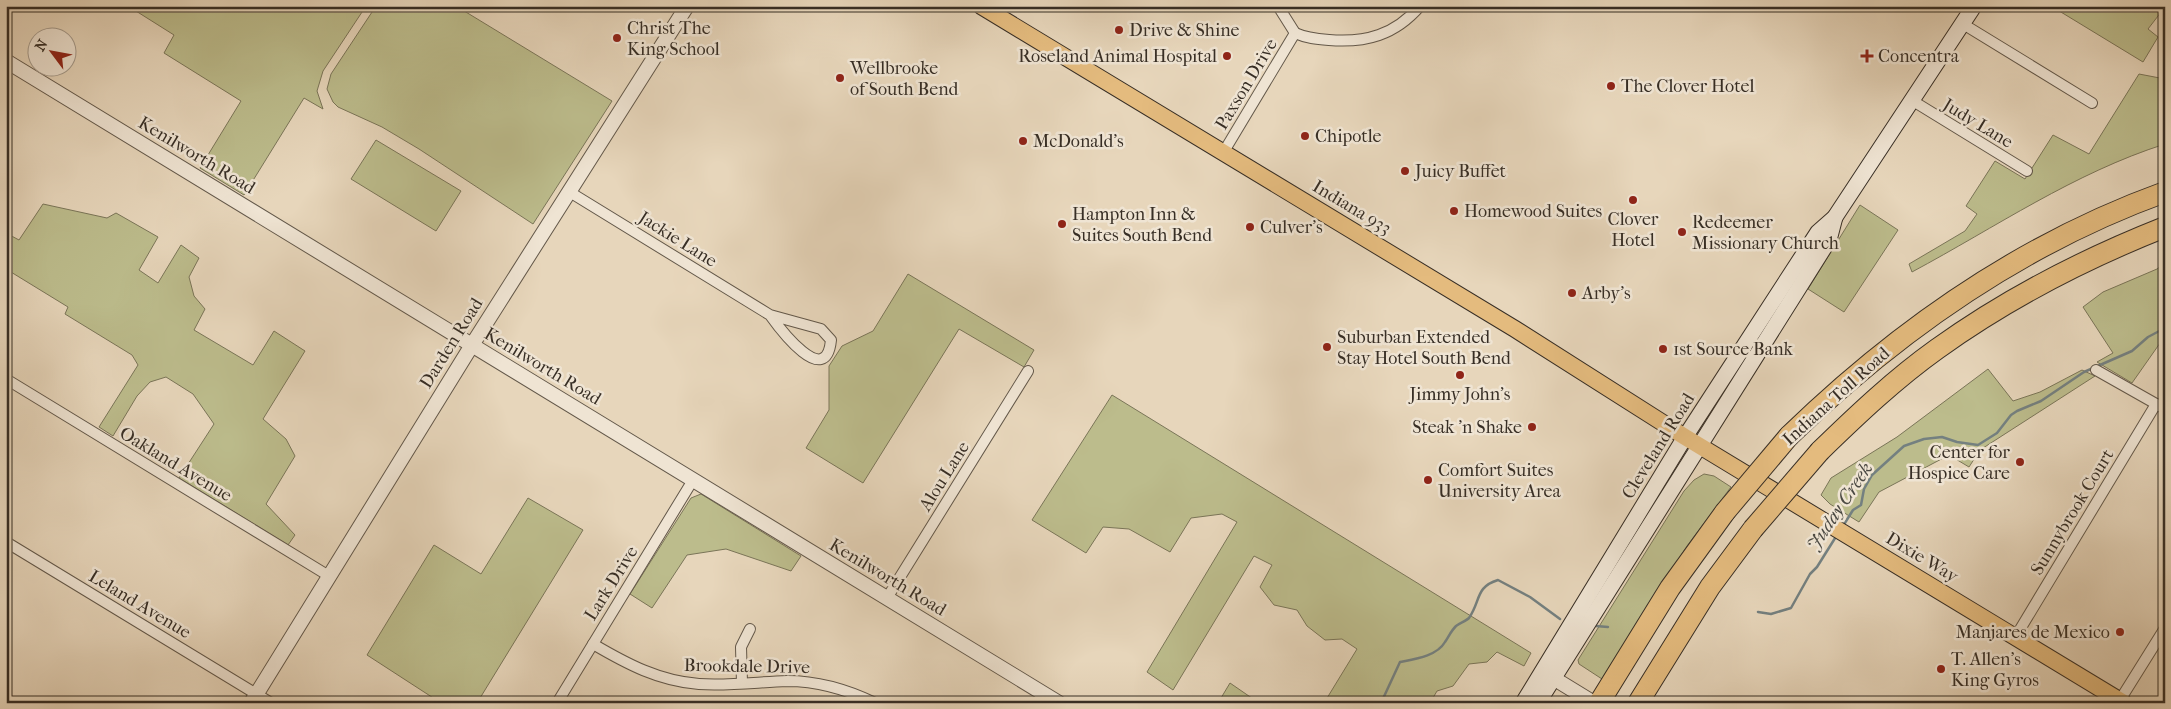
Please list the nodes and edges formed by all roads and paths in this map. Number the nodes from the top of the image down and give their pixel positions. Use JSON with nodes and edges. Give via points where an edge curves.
{"nodes":[{"id":1,"x":687,"y":6,"type":"edge"},
{"id":2,"x":980,"y":6,"type":"edge"},
{"id":3,"x":1278,"y":6,"type":"edge"},
{"id":4,"x":1420,"y":6,"type":"edge"},
{"id":5,"x":1974,"y":6,"type":"edge"},
{"id":6,"x":1963,"y":24,"type":"junction"},
{"id":7,"x":1295,"y":33,"type":"junction"},
{"id":8,"x":6,"y":61,"type":"edge"},
{"id":9,"x":1913,"y":101,"type":"junction"},
{"id":10,"x":2092,"y":103,"type":"dead end"},
{"id":11,"x":1223,"y":153,"type":"junction"},
{"id":12,"x":2027,"y":171,"type":"dead end"},
{"id":13,"x":568,"y":191,"type":"junction"},
{"id":14,"x":2165,"y":192,"type":"edge"},
{"id":15,"x":1835,"y":217,"type":"junction"},
{"id":16,"x":2165,"y":226,"type":"edge"},
{"id":17,"x":770,"y":315,"type":"junction"},
{"id":18,"x":472,"y":345,"type":"junction"},
{"id":19,"x":2096,"y":370,"type":"dead end"},
{"id":20,"x":1028,"y":371,"type":"dead end"},
{"id":21,"x":6,"y":379,"type":"edge"},
{"id":22,"x":2160,"y":407,"type":"edge"},
{"id":23,"x":1685,"y":437,"type":"junction"},
{"id":24,"x":1700,"y":446,"type":"junction"},
{"id":25,"x":694,"y":480,"type":"junction"},
{"id":26,"x":6,"y":542,"type":"edge"},
{"id":27,"x":329,"y":576,"type":"junction"},
{"id":28,"x":887,"y":598,"type":"junction"},
{"id":29,"x":2165,"y":628,"type":"edge"},
{"id":30,"x":750,"y":629,"type":"dead end"},
{"id":31,"x":2016,"y":636,"type":"junction"},
{"id":32,"x":593,"y":644,"type":"junction"},
{"id":33,"x":1665,"y":669,"type":"junction"},
{"id":34,"x":1548,"y":675,"type":"junction"},
{"id":35,"x":742,"y":683,"type":"junction"},
{"id":36,"x":254,"y":698,"type":"edge"},
{"id":37,"x":2122,"y":701,"type":"edge"},
{"id":38,"x":271,"y":703,"type":"edge"},
{"id":39,"x":557,"y":703,"type":"edge"},
{"id":40,"x":875,"y":703,"type":"edge"},
{"id":41,"x":1059,"y":703,"type":"edge"},
{"id":42,"x":1523,"y":703,"type":"edge"},
{"id":43,"x":1538,"y":703,"type":"edge"},
{"id":44,"x":1594,"y":703,"type":"edge"},
{"id":45,"x":1600,"y":703,"type":"edge"},
{"id":46,"x":1638,"y":703,"type":"edge"},
{"id":47,"x":1652,"y":703,"type":"edge"}],
"edges":[{"from":1,"to":13,"type":"street","name":"Darden Road"},
{"from":2,"to":11,"type":"main road","name":"Indiana 933"},
{"from":3,"to":7,"type":"street","name":"Paxson Drive"},
{"from":4,"to":7,"type":"street","via":[[1398,27],[1370,39],[1309,38]]},
{"from":5,"to":6,"type":"main road","name":"Cleveland Road"},
{"from":6,"to":9,"type":"main road","name":"Cleveland Road"},
{"from":6,"to":10,"type":"street"},
{"from":7,"to":11,"type":"street","name":"Paxson Drive"},
{"from":8,"to":18,"type":"street","name":"Kenilworth Road"},
{"from":9,"to":12,"type":"street","name":"Judy Lane"},
{"from":9,"to":15,"type":"main road","name":"Cleveland Road"},
{"from":11,"to":23,"type":"main road","name":"Indiana 933","via":[[1552,352]]},
{"from":13,"to":17,"type":"street","name":"Jackie Lane"},
{"from":13,"to":18,"type":"street","name":"Darden Road"},
{"from":14,"to":45,"type":"highway","name":"Indiana Toll Road","bridge":true,"via":[[2048,243],[1960,295],[1883,351],[1789,436],[1725,512],[1670,588]]},
{"from":15,"to":23,"type":"main road","name":"Cleveland Road","via":[[1818,232]]},
{"from":15,"to":24,"type":"main road","name":"Cleveland Road","via":[[1829,240]]},
{"from":16,"to":33,"type":"highway","name":"Indiana Toll Road","bridge":true,"via":[[2021,294],[1936,350],[1886,390],[1820,451],[1753,529],[1710,588]]},
{"from":17,"to":17,"type":"street","name":"Jackie Lane","via":[[806,355],[821,358],[830,348],[831,340],[821,329]]},
{"from":18,"to":25,"type":"street","name":"Kenilworth Road"},
{"from":18,"to":27,"type":"street","name":"Darden Road"},
{"from":19,"to":22,"type":"street"},
{"from":20,"to":28,"type":"street","name":"Alou Lane"},
{"from":21,"to":27,"type":"street","name":"Oakland Avenue"},
{"from":22,"to":31,"type":"street","name":"Sunnybrook Court"},
{"from":23,"to":24,"type":"main road","name":"Indiana 933"},
{"from":23,"to":34,"type":"main road","name":"Cleveland Road"},
{"from":24,"to":31,"type":"main road","name":"Dixie Way"},
{"from":24,"to":34,"type":"main road","name":"Cleveland Road"},
{"from":25,"to":28,"type":"street","name":"Kenilworth Road"},
{"from":25,"to":32,"type":"street","name":"Lark Drive"},
{"from":26,"to":36,"type":"street","name":"Leland Avenue"},
{"from":27,"to":36,"type":"street","name":"Darden Road"},
{"from":28,"to":41,"type":"street","name":"Kenilworth Road"},
{"from":29,"to":37,"type":"street"},
{"from":30,"to":35,"type":"street","via":[[741,647]]},
{"from":31,"to":37,"type":"main road","name":"Dixie Way"},
{"from":32,"to":35,"type":"street","name":"Brookdale Drive","via":[[627,664],[659,677],[700,684]]},
{"from":32,"to":39,"type":"street","name":"Lark Drive"},
{"from":33,"to":46,"type":"highway","name":"Indiana Toll Road"},
{"from":33,"to":47,"type":"highway"},
{"from":34,"to":42,"type":"main road","name":"Cleveland Road"},
{"from":34,"to":43,"type":"main road","name":"Cleveland Road"},
{"from":34,"to":44,"type":"street"},
{"from":35,"to":40,"type":"street","name":"Brookdale Drive","via":[[813,683]]},
{"from":36,"to":38,"type":"street","name":"Leland Avenue"}]}
